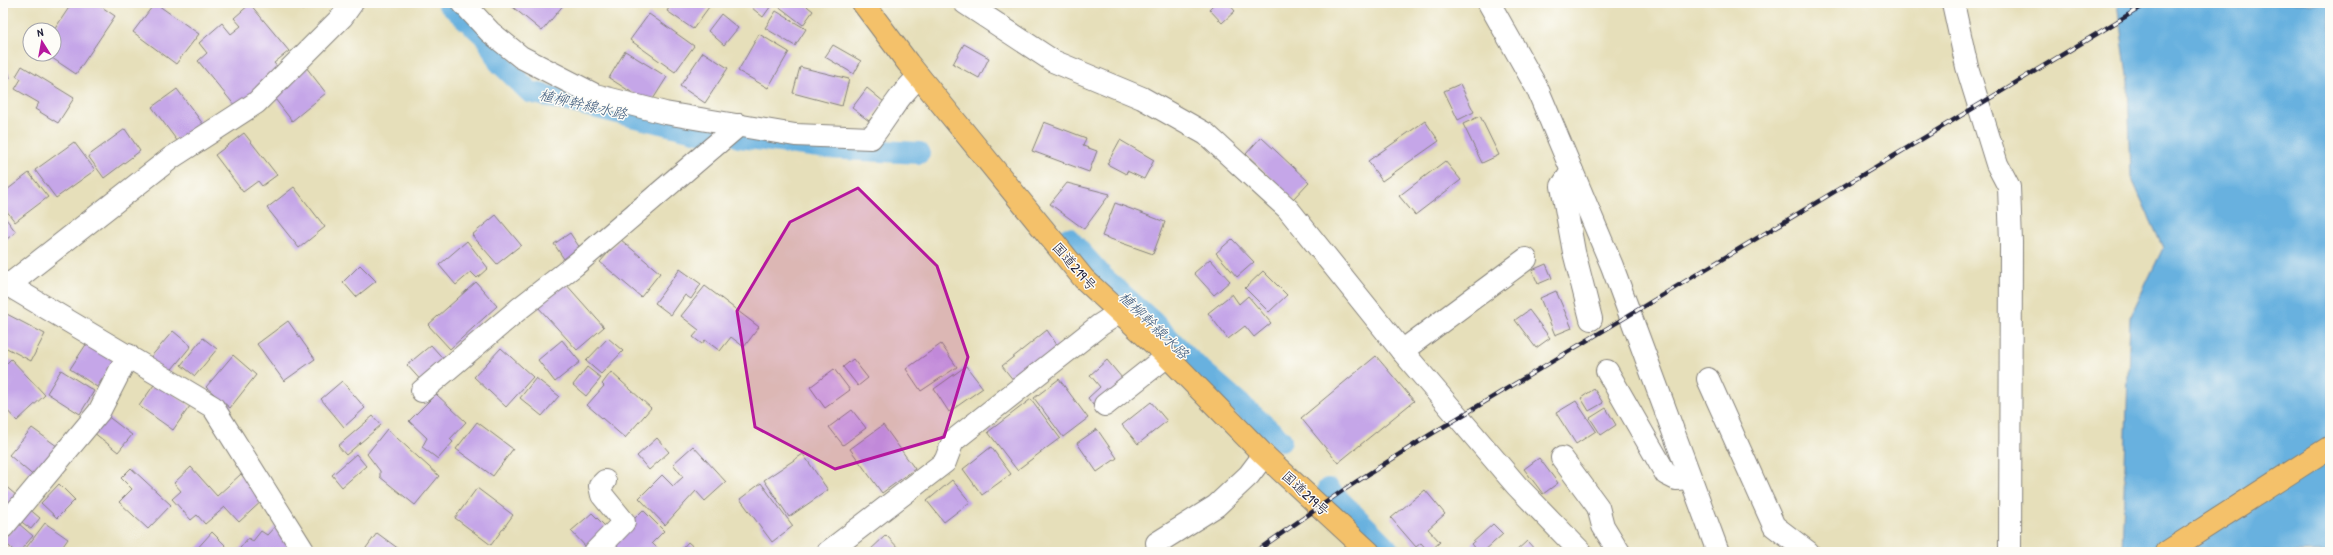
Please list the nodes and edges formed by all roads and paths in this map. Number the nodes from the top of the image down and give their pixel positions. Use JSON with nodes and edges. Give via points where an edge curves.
{"nodes":[{"id":1,"x":352,"y":3,"type":"edge"},
{"id":2,"x":463,"y":3,"type":"edge"},
{"id":3,"x":862,"y":3,"type":"edge"},
{"id":4,"x":966,"y":3,"type":"edge"},
{"id":5,"x":1489,"y":3,"type":"edge"},
{"id":6,"x":1953,"y":3,"type":"edge"},
{"id":7,"x":919,"y":77,"type":"junction"},
{"id":8,"x":739,"y":125,"type":"junction"},
{"id":9,"x":1572,"y":171,"type":"junction"},
{"id":10,"x":1526,"y":259,"type":"dead end"},
{"id":11,"x":6,"y":284,"type":"edge"},
{"id":12,"x":1120,"y":312,"type":"junction"},
{"id":13,"x":1591,"y":319,"type":"dead end"},
{"id":14,"x":1402,"y":351,"type":"junction"},
{"id":15,"x":128,"y":355,"type":"junction"},
{"id":16,"x":1168,"y":356,"type":"junction"},
{"id":17,"x":1607,"y":371,"type":"dead end"},
{"id":18,"x":1708,"y":379,"type":"dead end"},
{"id":19,"x":422,"y":391,"type":"dead end"},
{"id":20,"x":1105,"y":405,"type":"dead end"},
{"id":21,"x":2330,"y":447,"type":"edge"},
{"id":22,"x":1264,"y":455,"type":"junction"},
{"id":23,"x":1562,"y":458,"type":"dead end"},
{"id":24,"x":1690,"y":478,"type":"junction"},
{"id":25,"x":605,"y":481,"type":"dead end"},
{"id":26,"x":3,"y":527,"type":"edge"},
{"id":27,"x":1157,"y":543,"type":"dead end"},
{"id":28,"x":304,"y":552,"type":"edge"},
{"id":29,"x":595,"y":552,"type":"edge"},
{"id":30,"x":828,"y":552,"type":"edge"},
{"id":31,"x":1369,"y":552,"type":"edge"},
{"id":32,"x":1581,"y":552,"type":"edge"},
{"id":33,"x":1619,"y":552,"type":"edge"},
{"id":34,"x":1718,"y":552,"type":"edge"},
{"id":35,"x":1808,"y":552,"type":"edge"},
{"id":36,"x":2010,"y":552,"type":"edge"},
{"id":37,"x":2167,"y":552,"type":"edge"}],
"edges":[{"from":1,"to":11,"type":"street","via":[[342,17],[256,103],[171,158]]},
{"from":2,"to":8,"type":"street","via":[[490,32],[521,57],[594,95],[665,113]]},
{"from":3,"to":7,"type":"highway","name":"国道219号"},
{"from":4,"to":14,"type":"street","via":[[1053,61],[1142,98],[1206,134],[1288,209]]},
{"from":5,"to":9,"type":"street","via":[[1536,88]]},
{"from":6,"to":36,"type":"street","via":[[1967,67],[1997,164],[2009,187],[2012,242]]},
{"from":7,"to":8,"type":"street","via":[[904,90],[871,138],[795,135]]},
{"from":7,"to":12,"type":"highway","name":"国道219号","via":[[1084,279]]},
{"from":8,"to":19,"type":"street"},
{"from":9,"to":13,"type":"street","via":[[1562,186],[1574,252]]},
{"from":9,"to":24,"type":"street","via":[[1612,266]]},
{"from":10,"to":14,"type":"street"},
{"from":11,"to":15,"type":"street"},
{"from":12,"to":16,"type":"highway","name":"国道219号"},
{"from":12,"to":30,"type":"street","via":[[953,441],[945,462]]},
{"from":14,"to":32,"type":"street","via":[[1517,486]]},
{"from":15,"to":26,"type":"street","via":[[98,412]]},
{"from":15,"to":28,"type":"street","via":[[213,407]]},
{"from":16,"to":20,"type":"street"},
{"from":16,"to":22,"type":"highway","name":"国道219号"},
{"from":17,"to":24,"type":"street","via":[[1666,474],[1676,479]]},
{"from":18,"to":35,"type":"street","via":[[1774,526]]},
{"from":21,"to":37,"type":"highway"},
{"from":22,"to":27,"type":"street","via":[[1249,475],[1216,506]]},
{"from":22,"to":31,"type":"highway","name":"国道219号"},
{"from":23,"to":33,"type":"street","via":[[1598,507],[1603,526]]},
{"from":24,"to":34,"type":"street"},
{"from":25,"to":29,"type":"street","via":[[600,486],[602,495],[624,522]]}]}
